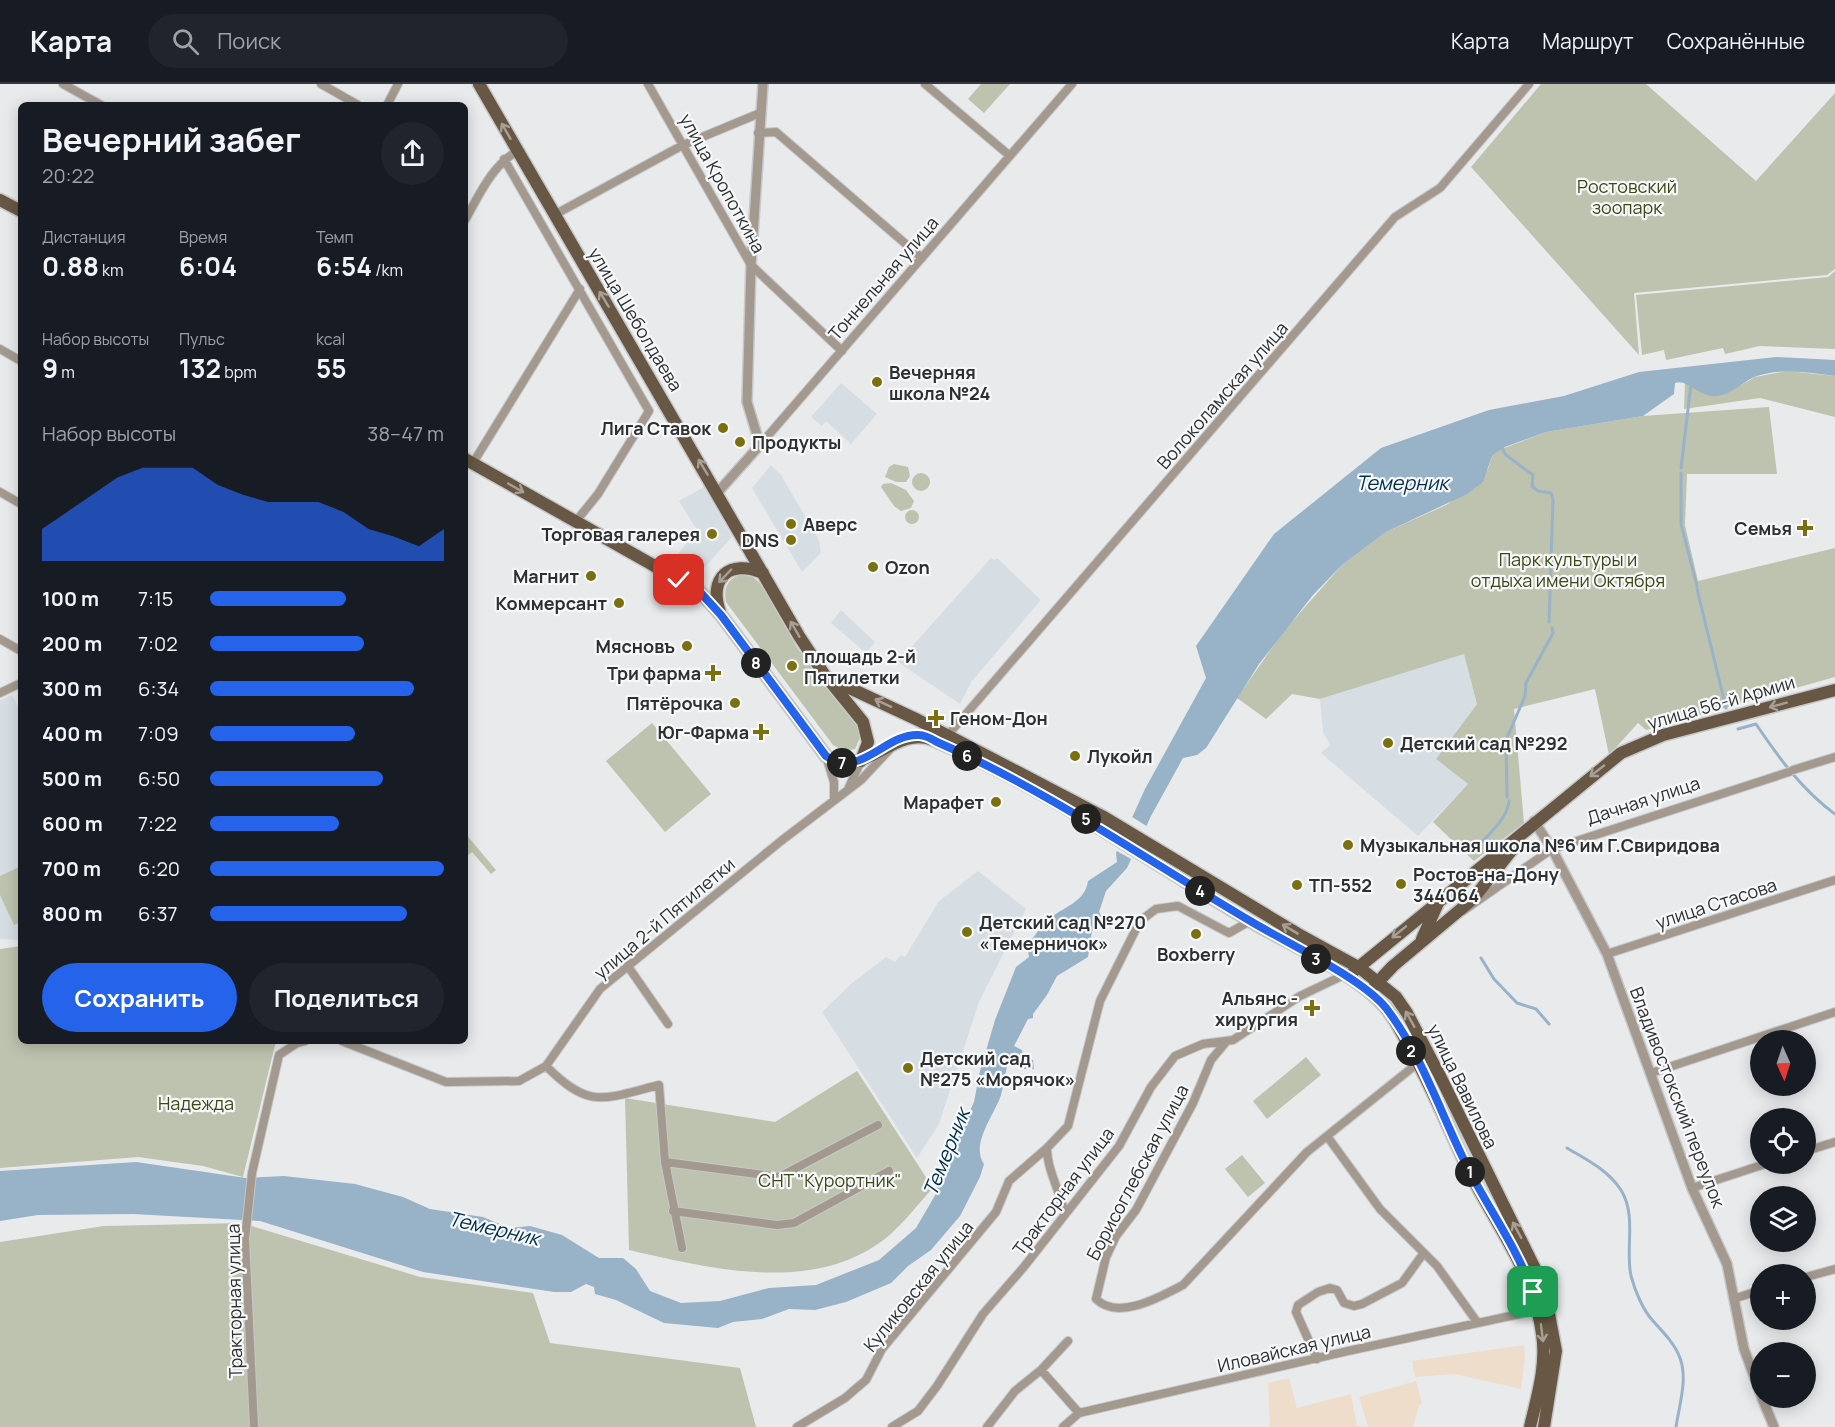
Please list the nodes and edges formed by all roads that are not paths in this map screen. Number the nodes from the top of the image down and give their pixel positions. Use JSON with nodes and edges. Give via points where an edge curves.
{"nodes":[{"id":1,"x":63,"y":84,"type":"edge"},
{"id":2,"x":321,"y":84,"type":"edge"},
{"id":3,"x":398,"y":84,"type":"edge"},
{"id":4,"x":479,"y":84,"type":"edge"},
{"id":5,"x":648,"y":84,"type":"edge"},
{"id":6,"x":763,"y":84,"type":"edge"},
{"id":7,"x":925,"y":84,"type":"edge"},
{"id":8,"x":1072,"y":84,"type":"edge"},
{"id":9,"x":1529,"y":84,"type":"edge"},
{"id":10,"x":96,"y":102,"type":"edge"},
{"id":11,"x":353,"y":102,"type":"edge"},
{"id":12,"x":389,"y":102,"type":"edge"},
{"id":13,"x":760,"y":113,"type":"junction"},
{"id":14,"x":758,"y":133,"type":"junction"},
{"id":15,"x":683,"y":145,"type":"junction"},
{"id":16,"x":517,"y":151,"type":"junction"},
{"id":17,"x":1010,"y":156,"type":"junction"},
{"id":18,"x":504,"y":159,"type":"junction"},
{"id":19,"x":0,"y":200,"type":"edge"},
{"id":20,"x":18,"y":209,"type":"edge"},
{"id":21,"x":468,"y":215,"type":"edge"},
{"id":22,"x":554,"y":215,"type":"junction"},
{"id":23,"x":922,"y":258,"type":"junction"},
{"id":24,"x":751,"y":266,"type":"junction"},
{"id":25,"x":580,"y":288,"type":"junction"},
{"id":26,"x":0,"y":349,"type":"edge"},
{"id":27,"x":842,"y":351,"type":"junction"},
{"id":28,"x":18,"y":359,"type":"edge"},
{"id":29,"x":760,"y":445,"type":"junction"},
{"id":30,"x":469,"y":461,"type":"edge"},
{"id":31,"x":0,"y":492,"type":"edge"},
{"id":32,"x":718,"y":492,"type":"junction"},
{"id":33,"x":18,"y":502,"type":"edge"},
{"id":34,"x":577,"y":520,"type":"junction"},
{"id":35,"x":763,"y":573,"type":"junction"},
{"id":36,"x":721,"y":615,"type":"junction"},
{"id":37,"x":0,"y":639,"type":"edge"},
{"id":38,"x":18,"y":649,"type":"edge"},
{"id":39,"x":828,"y":678,"type":"junction"},
{"id":40,"x":18,"y":684,"type":"edge"},
{"id":41,"x":1835,"y":690,"type":"edge"},
{"id":42,"x":0,"y":693,"type":"edge"},
{"id":43,"x":940,"y":736,"type":"junction"},
{"id":44,"x":894,"y":742,"type":"junction"},
{"id":45,"x":826,"y":756,"type":"junction"},
{"id":46,"x":1835,"y":757,"type":"edge"},
{"id":47,"x":861,"y":761,"type":"junction"},
{"id":48,"x":849,"y":789,"type":"junction"},
{"id":49,"x":834,"y":800,"type":"junction"},
{"id":50,"x":1534,"y":821,"type":"junction"},
{"id":51,"x":1552,"y":849,"type":"junction"},
{"id":52,"x":1181,"y":872,"type":"junction"},
{"id":53,"x":1835,"y":880,"type":"edge"},
{"id":54,"x":1440,"y":899,"type":"junction"},
{"id":55,"x":1454,"y":915,"type":"junction"},
{"id":56,"x":1250,"y":921,"type":"junction"},
{"id":57,"x":1422,"y":940,"type":"junction"},
{"id":58,"x":1607,"y":954,"type":"junction"},
{"id":59,"x":627,"y":966,"type":"junction"},
{"id":60,"x":1360,"y":968,"type":"junction"},
{"id":61,"x":1344,"y":975,"type":"junction"},
{"id":62,"x":1379,"y":981,"type":"junction"},
{"id":63,"x":1368,"y":993,"type":"junction"},
{"id":64,"x":1835,"y":1012,"type":"edge"},
{"id":65,"x":668,"y":1024,"type":"dead end"},
{"id":66,"x":1226,"y":1042,"type":"junction"},
{"id":67,"x":295,"y":1044,"type":"edge"},
{"id":68,"x":350,"y":1044,"type":"edge"},
{"id":69,"x":1418,"y":1063,"type":"junction"},
{"id":70,"x":546,"y":1066,"type":"junction"},
{"id":71,"x":1651,"y":1072,"type":"junction"},
{"id":72,"x":878,"y":1125,"type":"dead end"},
{"id":73,"x":1327,"y":1136,"type":"junction"},
{"id":74,"x":1835,"y":1142,"type":"edge"},
{"id":75,"x":1047,"y":1148,"type":"junction"},
{"id":76,"x":1816,"y":1148,"type":"edge"},
{"id":77,"x":665,"y":1162,"type":"junction"},
{"id":78,"x":1750,"y":1169,"type":"edge"},
{"id":79,"x":889,"y":1171,"type":"dead end"},
{"id":80,"x":1692,"y":1188,"type":"junction"},
{"id":81,"x":673,"y":1211,"type":"junction"},
{"id":82,"x":1065,"y":1214,"type":"junction"},
{"id":83,"x":682,"y":1248,"type":"dead end"},
{"id":84,"x":1423,"y":1254,"type":"junction"},
{"id":85,"x":1835,"y":1269,"type":"edge"},
{"id":86,"x":1816,"y":1274,"type":"edge"},
{"id":87,"x":1750,"y":1294,"type":"edge"},
{"id":88,"x":1736,"y":1298,"type":"junction"},
{"id":89,"x":1538,"y":1310,"type":"junction"},
{"id":90,"x":1477,"y":1322,"type":"junction"},
{"id":91,"x":1068,"y":1341,"type":"dead end"},
{"id":92,"x":1317,"y":1359,"type":"junction"},
{"id":93,"x":1750,"y":1365,"type":"edge"},
{"id":94,"x":1041,"y":1370,"type":"junction"},
{"id":95,"x":1767,"y":1408,"type":"edge"},
{"id":96,"x":1079,"y":1413,"type":"junction"},
{"id":97,"x":254,"y":1427,"type":"edge"},
{"id":98,"x":798,"y":1427,"type":"edge"},
{"id":99,"x":892,"y":1427,"type":"edge"},
{"id":100,"x":987,"y":1427,"type":"edge"},
{"id":101,"x":1063,"y":1427,"type":"edge"},
{"id":102,"x":1530,"y":1427,"type":"edge"},
{"id":103,"x":1544,"y":1427,"type":"edge"},
{"id":104,"x":1774,"y":1427,"type":"edge"}],
"edges":[{"from":1,"to":10,"type":"street"},
{"from":2,"to":11,"type":"street"},
{"from":3,"to":12,"type":"street"},
{"from":16,"to":4,"type":"main road","name":"улица Шеболдаева","one_way":true},
{"from":5,"to":15,"type":"street","name":"улица Кропоткина"},
{"from":6,"to":13,"type":"street"},
{"from":7,"to":17,"type":"street"},
{"from":8,"to":17,"type":"street","name":"Тоннельная улица"},
{"from":9,"to":43,"type":"street","name":"Волоколамская улица","via":[[1440,188],[1395,217]]},
{"from":13,"to":14,"type":"street"},
{"from":13,"to":15,"type":"street"},
{"from":14,"to":23,"type":"street","via":[[776,132]]},
{"from":14,"to":24,"type":"street"},
{"from":15,"to":22,"type":"street"},
{"from":15,"to":24,"type":"street","name":"улица Кропоткина"},
{"from":16,"to":18,"type":"street"},
{"from":16,"to":22,"type":"main road","name":"улица Шеболдаева"},
{"from":17,"to":23,"type":"street","name":"Тоннельная улица"},
{"from":18,"to":21,"type":"street","via":[[490,175]]},
{"from":18,"to":25,"type":"street"},
{"from":19,"to":20,"type":"main road"},
{"from":32,"to":22,"type":"main road","name":"улица Шеболдаева","one_way":true},
{"from":23,"to":27,"type":"street","name":"Тоннельная улица"},
{"from":24,"to":27,"type":"street"},
{"from":24,"to":29,"type":"street","name":"улица Кропоткина","via":[[747,402]]},
{"from":25,"to":30,"type":"street"},
{"from":25,"to":34,"type":"street","via":[[650,411]]},
{"from":26,"to":28,"type":"street"},
{"from":27,"to":29,"type":"street","name":"Тоннельная улица"},
{"from":29,"to":32,"type":"street","name":"Тоннельная улица"},
{"from":30,"to":34,"type":"main road","one_way":true},
{"from":31,"to":33,"type":"street"},
{"from":32,"to":35,"type":"main road","name":"улица Шеболдаева"},
{"from":34,"to":36,"type":"main road","via":[[699,591]]},
{"from":35,"to":36,"type":"main road","one_way":true,"via":[[744,567],[723,575],[716,592]]},
{"from":39,"to":35,"type":"main road","one_way":true},
{"from":36,"to":45,"type":"main road"},
{"from":37,"to":38,"type":"street"},
{"from":43,"to":39,"type":"main road","one_way":true},
{"from":39,"to":47,"type":"main road","via":[[867,730],[867,750]]},
{"from":40,"to":42,"type":"street"},
{"from":41,"to":50,"type":"main road","name":"улица 56-й Армии","one_way":true,"via":[[1663,735],[1635,746]]},
{"from":43,"to":44,"type":"main road","via":[[921,735]]},
{"from":43,"to":52,"type":"main road","via":[[1025,774]]},
{"from":44,"to":47,"type":"main road"},
{"from":44,"to":48,"type":"street","name":"улица 2-й Пятилетки","via":[[886,757]]},
{"from":45,"to":47,"type":"main road","via":[[840,763]]},
{"from":45,"to":49,"type":"street","via":[[834,782]]},
{"from":46,"to":51,"type":"street","name":"Дачная улица"},
{"from":47,"to":48,"type":"street"},
{"from":48,"to":49,"type":"street","name":"улица 2-й Пятилетки"},
{"from":49,"to":59,"type":"street","name":"улица 2-й Пятилетки"},
{"from":50,"to":51,"type":"street","name":"Владивостокский переулок"},
{"from":50,"to":54,"type":"main road"},
{"from":50,"to":55,"type":"main road","name":"Дачная улица","via":[[1473,899]]},
{"from":51,"to":55,"type":"street","name":"Дачная улица","via":[[1472,907]]},
{"from":51,"to":58,"type":"street","name":"Владивостокский переулок"},
{"from":52,"to":56,"type":"main road","name":"улица Вавилова"},
{"from":60,"to":52,"type":"main road","name":"улица Вавилова","one_way":true},
{"from":53,"to":58,"type":"street","name":"улица Стасова"},
{"from":54,"to":57,"type":"main road"},
{"from":54,"to":60,"type":"main road","one_way":true},
{"from":55,"to":57,"type":"main road","name":"Дачная улица"},
{"from":56,"to":61,"type":"main road","name":"улица Вавилова"},
{"from":56,"to":75,"type":"street","name":"Куликовская улица","via":[[1229,933],[1178,906],[1156,909],[1140,921],[1100,1000],[1068,1126]]},
{"from":57,"to":62,"type":"main road","name":"Дачная улица"},
{"from":58,"to":71,"type":"street","name":"Владивостокский переулок"},
{"from":59,"to":65,"type":"street"},
{"from":59,"to":70,"type":"street","name":"улица 2-й Пятилетки","via":[[600,988]]},
{"from":60,"to":61,"type":"main road"},
{"from":60,"to":62,"type":"main road","name":"улица Вавилова"},
{"from":61,"to":63,"type":"main road","name":"улица Вавилова"},
{"from":61,"to":66,"type":"street","name":"Тракторная улица","via":[[1300,996]]},
{"from":62,"to":63,"type":"main road","name":"Дачная улица"},
{"from":103,"to":62,"type":"main road","name":"улица Вавилова","one_way":true,"via":[[1556,1350],[1544,1287],[1407,1012]]},
{"from":63,"to":69,"type":"main road","name":"улица Вавилова","via":[[1385,1006]]},
{"from":64,"to":71,"type":"street"},
{"from":66,"to":73,"type":"street","name":"Борисоглебская улица","via":[[1211,1060],[1157,1171],[1111,1246],[1098,1282],[1096,1299],[1101,1304],[1125,1308],[1183,1285]]},
{"from":66,"to":82,"type":"street","name":"Тракторная улица","via":[[1203,1044],[1175,1056],[1151,1087],[1119,1146]]},
{"from":67,"to":97,"type":"street","name":"Тракторная улица","via":[[279,1054],[252,1175],[245,1265]]},
{"from":68,"to":70,"type":"street","name":"улица 2-й Пятилетки","via":[[446,1082],[519,1081]]},
{"from":69,"to":73,"type":"street","name":"Борисоглебская улица"},
{"from":69,"to":89,"type":"main road","name":"улица Вавилова","via":[[1470,1172],[1516,1253]]},
{"from":70,"to":77,"type":"street","via":[[568,1088],[583,1095],[609,1097],[659,1085]]},
{"from":71,"to":80,"type":"street","name":"Владивостокский переулок"},
{"from":72,"to":77,"type":"street","via":[[779,1177]]},
{"from":73,"to":84,"type":"street","via":[[1380,1209]]},
{"from":74,"to":76,"type":"street"},
{"from":75,"to":82,"type":"street","via":[[1047,1162]]},
{"from":75,"to":98,"type":"street","name":"Куликовская улица","via":[[1009,1181],[996,1212],[882,1349],[866,1380]]},
{"from":77,"to":81,"type":"street"},
{"from":78,"to":80,"type":"street"},
{"from":79,"to":81,"type":"street","via":[[794,1223],[777,1225]]},
{"from":80,"to":88,"type":"street","name":"Владивостокский переулок","via":[[1727,1264]]},
{"from":81,"to":83,"type":"street"},
{"from":82,"to":99,"type":"street","name":"Тракторная улица","via":[[983,1314],[918,1411]]},
{"from":84,"to":90,"type":"street","via":[[1437,1266]]},
{"from":84,"to":92,"type":"street","via":[[1402,1283],[1362,1304],[1344,1303],[1337,1290],[1330,1288],[1298,1305],[1296,1312]]},
{"from":85,"to":86,"type":"street"},
{"from":87,"to":88,"type":"street"},
{"from":88,"to":93,"type":"street","name":"Владивостокский переулок"},
{"from":89,"to":90,"type":"street","name":"Иловайская улица"},
{"from":89,"to":102,"type":"main road","name":"улица Вавилова","one_way":true,"via":[[1543,1365]]},
{"from":90,"to":92,"type":"street","name":"Иловайская улица"},
{"from":91,"to":94,"type":"street"},
{"from":92,"to":96,"type":"street","name":"Иловайская улица"},
{"from":94,"to":96,"type":"street"},
{"from":94,"to":100,"type":"street","via":[[1015,1391]]},
{"from":95,"to":104,"type":"street","name":"Владивостокский переулок"},
{"from":96,"to":101,"type":"street","name":"Иловайская улица"}]}
